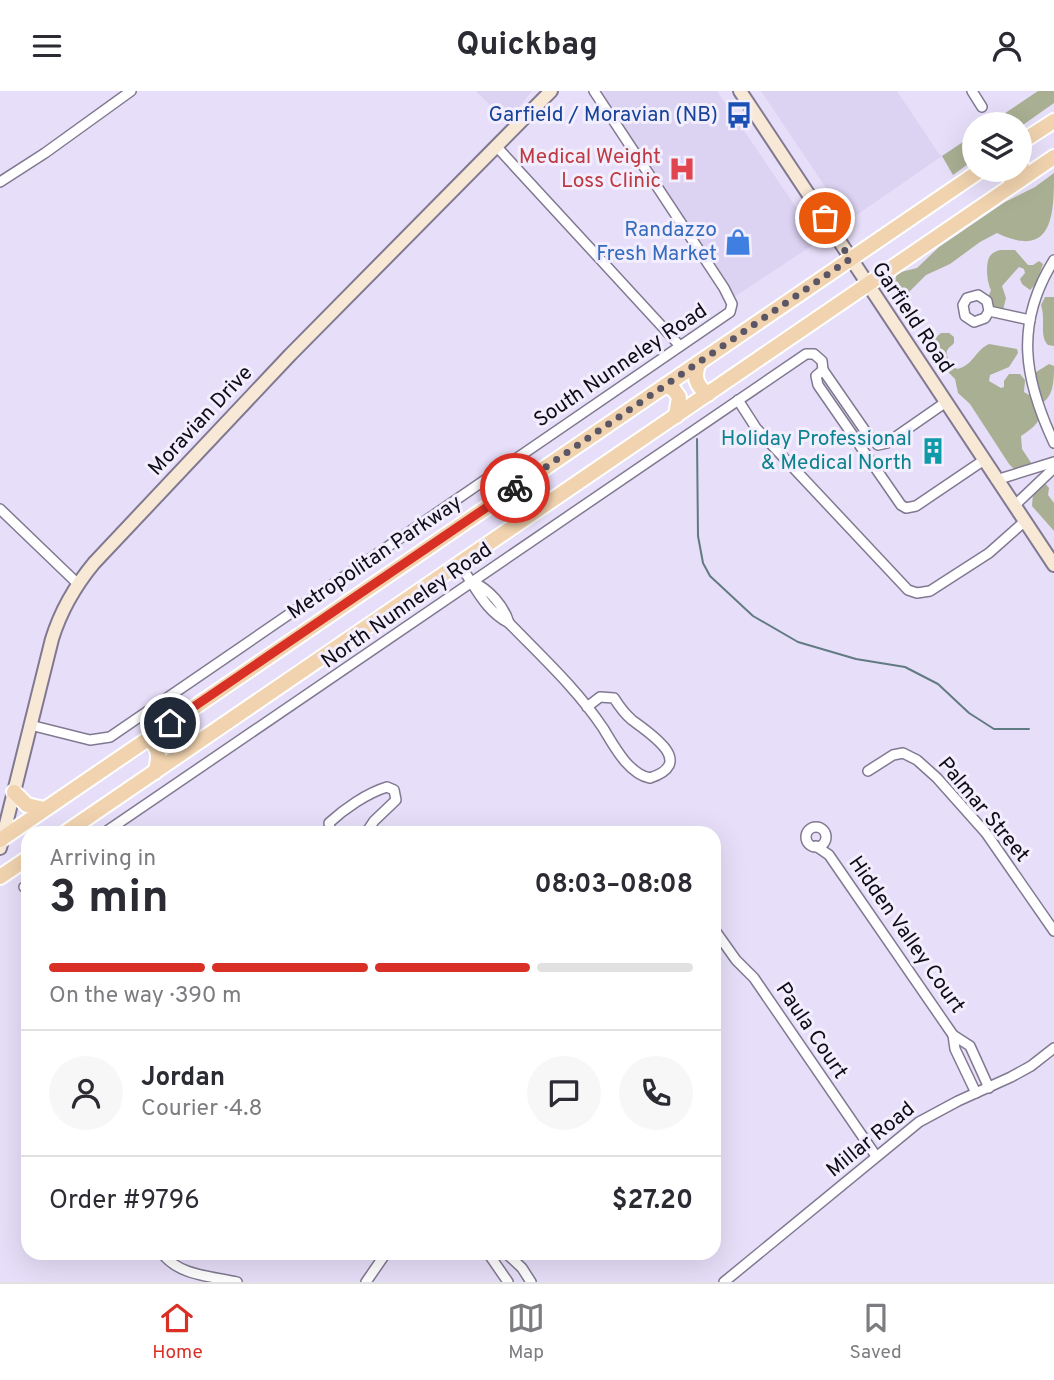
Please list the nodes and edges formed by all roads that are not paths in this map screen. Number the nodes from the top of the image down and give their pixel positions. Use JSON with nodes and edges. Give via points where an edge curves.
{"nodes":[{"id":1,"x":131,"y":91,"type":"edge"},
{"id":2,"x":551,"y":91,"type":"edge"},
{"id":3,"x":594,"y":91,"type":"edge"},
{"id":4,"x":740,"y":91,"type":"edge"},
{"id":5,"x":972,"y":91,"type":"edge"},
{"id":6,"x":982,"y":107,"type":"dead end"},
{"id":7,"x":1054,"y":121,"type":"edge"},
{"id":8,"x":1032,"y":135,"type":"edge"},
{"id":9,"x":496,"y":146,"type":"junction"},
{"id":10,"x":1054,"y":157,"type":"edge"},
{"id":11,"x":0,"y":182,"type":"edge"},
{"id":12,"x":963,"y":182,"type":"edge"},
{"id":13,"x":1005,"y":182,"type":"edge"},
{"id":14,"x":917,"y":252,"type":"junction"},
{"id":15,"x":850,"y":259,"type":"junction"},
{"id":16,"x":1054,"y":260,"type":"edge"},
{"id":17,"x":867,"y":285,"type":"junction"},
{"id":18,"x":989,"y":311,"type":"dead end"},
{"id":19,"x":1030,"y":320,"type":"junction"},
{"id":20,"x":680,"y":347,"type":"junction"},
{"id":21,"x":699,"y":363,"type":"junction"},
{"id":22,"x":823,"y":370,"type":"junction"},
{"id":23,"x":666,"y":385,"type":"junction"},
{"id":24,"x":708,"y":394,"type":"junction"},
{"id":25,"x":738,"y":400,"type":"junction"},
{"id":26,"x":946,"y":403,"type":"junction"},
{"id":27,"x":676,"y":416,"type":"junction"},
{"id":28,"x":1054,"y":443,"type":"edge"},
{"id":29,"x":984,"y":460,"type":"junction"},
{"id":30,"x":1054,"y":462,"type":"edge"},
{"id":31,"x":1054,"y":468,"type":"edge"},
{"id":32,"x":996,"y":480,"type":"junction"},
{"id":33,"x":1014,"y":506,"type":"junction"},
{"id":34,"x":0,"y":509,"type":"edge"},
{"id":35,"x":1025,"y":521,"type":"junction"},
{"id":36,"x":459,"y":564,"type":"junction"},
{"id":37,"x":1054,"y":565,"type":"edge"},
{"id":38,"x":473,"y":582,"type":"junction"},
{"id":39,"x":78,"y":584,"type":"junction"},
{"id":40,"x":587,"y":707,"type":"junction"},
{"id":41,"x":30,"y":725,"type":"junction"},
{"id":42,"x":148,"y":739,"type":"junction"},
{"id":43,"x":868,"y":771,"type":"dead end"},
{"id":44,"x":155,"y":772,"type":"junction"},
{"id":45,"x":13,"y":797,"type":"junction"},
{"id":46,"x":0,"y":809,"type":"edge"},
{"id":47,"x":44,"y":809,"type":"junction"},
{"id":48,"x":22,"y":826,"type":"edge"},
{"id":49,"x":75,"y":826,"type":"edge"},
{"id":50,"x":114,"y":826,"type":"edge"},
{"id":51,"x":330,"y":826,"type":"edge"},
{"id":52,"x":371,"y":826,"type":"edge"},
{"id":53,"x":21,"y":827,"type":"edge"},
{"id":54,"x":825,"y":839,"type":"junction"},
{"id":55,"x":1,"y":842,"type":"edge"},
{"id":56,"x":816,"y":846,"type":"junction"},
{"id":57,"x":829,"y":855,"type":"junction"},
{"id":58,"x":21,"y":863,"type":"edge"},
{"id":59,"x":0,"y":877,"type":"edge"},
{"id":60,"x":1054,"y":932,"type":"edge"},
{"id":61,"x":721,"y":939,"type":"edge"},
{"id":62,"x":953,"y":1035,"type":"junction"},
{"id":63,"x":1054,"y":1048,"type":"edge"},
{"id":64,"x":979,"y":1064,"type":"junction"},
{"id":65,"x":966,"y":1070,"type":"junction"},
{"id":66,"x":989,"y":1088,"type":"junction"},
{"id":67,"x":976,"y":1093,"type":"junction"},
{"id":68,"x":876,"y":1157,"type":"junction"},
{"id":69,"x":168,"y":1260,"type":"edge"},
{"id":70,"x":381,"y":1260,"type":"edge"},
{"id":71,"x":493,"y":1260,"type":"edge"},
{"id":72,"x":513,"y":1260,"type":"edge"},
{"id":73,"x":237,"y":1282,"type":"edge"},
{"id":74,"x":366,"y":1282,"type":"edge"},
{"id":75,"x":508,"y":1282,"type":"edge"},
{"id":76,"x":531,"y":1282,"type":"edge"},
{"id":77,"x":724,"y":1282,"type":"edge"}],
"edges":[{"from":1,"to":11,"type":"street"},
{"from":2,"to":9,"type":"street","name":"Moravian Drive"},
{"from":3,"to":20,"type":"street","name":"South Nunneley Road","via":[[731,300],[727,315]]},
{"from":4,"to":15,"type":"street","name":"Garfield Road"},
{"from":5,"to":6,"type":"street"},
{"from":7,"to":8,"type":"main road"},
{"from":9,"to":20,"type":"street"},
{"from":9,"to":39,"type":"street","name":"Moravian Drive","via":[[290,355]]},
{"from":10,"to":14,"type":"main road"},
{"from":12,"to":15,"type":"main road","name":"Metropolitan Parkway"},
{"from":13,"to":14,"type":"main road","via":[[927,235]]},
{"from":14,"to":17,"type":"main road"},
{"from":15,"to":17,"type":"street","name":"Garfield Road"},
{"from":15,"to":21,"type":"main road","name":"Metropolitan Parkway"},
{"from":16,"to":19,"type":"street"},
{"from":17,"to":24,"type":"main road"},
{"from":17,"to":26,"type":"street","name":"Garfield Road"},
{"from":18,"to":19,"type":"street"},
{"from":19,"to":28,"type":"street","via":[[1029,373]]},
{"from":20,"to":41,"type":"street","name":"South Nunneley Road","via":[[110,737],[90,740]]},
{"from":21,"to":23,"type":"main road","name":"Metropolitan Parkway"},
{"from":21,"to":24,"type":"main road","via":[[697,383]]},
{"from":22,"to":25,"type":"street","name":"North Nunneley Road","via":[[822,361],[806,354]]},
{"from":22,"to":26,"type":"street","name":"North Nunneley Road","via":[[878,445]]},
{"from":22,"to":29,"type":"street","via":[[816,376],[818,385],[906,508],[916,506]]},
{"from":23,"to":27,"type":"main road","via":[[679,397]]},
{"from":23,"to":42,"type":"main road","name":"Metropolitan Parkway"},
{"from":24,"to":27,"type":"main road"},
{"from":25,"to":35,"type":"street","via":[[756,428],[908,590],[930,591],[989,552]]},
{"from":25,"to":38,"type":"street","name":"North Nunneley Road"},
{"from":26,"to":29,"type":"street","name":"Garfield Road"},
{"from":27,"to":36,"type":"main road"},
{"from":29,"to":32,"type":"street","name":"Garfield Road"},
{"from":30,"to":32,"type":"street"},
{"from":31,"to":33,"type":"street"},
{"from":32,"to":33,"type":"street","name":"Garfield Road"},
{"from":33,"to":35,"type":"street","name":"Garfield Road"},
{"from":34,"to":39,"type":"street"},
{"from":35,"to":37,"type":"street","name":"Garfield Road"},
{"from":36,"to":38,"type":"street"},
{"from":36,"to":44,"type":"main road"},
{"from":38,"to":40,"type":"street","via":[[483,601]]},
{"from":38,"to":50,"type":"street","name":"North Nunneley Road"},
{"from":39,"to":41,"type":"street","name":"Moravian Drive","via":[[56,627]]},
{"from":40,"to":40,"type":"street","via":[[636,771],[650,778],[666,769],[668,751],[660,740],[629,717],[614,698],[600,697]]},
{"from":41,"to":45,"type":"street","name":"Moravian Drive"},
{"from":42,"to":44,"type":"main road","via":[[159,753]]},
{"from":42,"to":47,"type":"main road","name":"Metropolitan Parkway"},
{"from":43,"to":60,"type":"street","name":"Palmar Street","via":[[893,755],[903,753],[917,760],[986,833]]},
{"from":44,"to":49,"type":"main road"},
{"from":45,"to":46,"type":"street"},
{"from":45,"to":47,"type":"main road"},
{"from":45,"to":55,"type":"street","name":"Moravian Drive"},
{"from":47,"to":48,"type":"main road","name":"Metropolitan Parkway"},
{"from":51,"to":52,"type":"street","via":[[337,815],[379,789],[394,790],[396,800]]},
{"from":53,"to":55,"type":"main road","name":"Metropolitan Parkway"},
{"from":54,"to":56,"type":"street","name":"Hidden Valley Court"},
{"from":54,"to":56,"type":"street","name":"Hidden Valley Court","via":[[823,830],[812,828],[807,839]]},
{"from":54,"to":57,"type":"street","name":"Hidden Valley Court"},
{"from":56,"to":57,"type":"street","name":"Hidden Valley Court"},
{"from":57,"to":62,"type":"street","name":"Hidden Valley Court"},
{"from":58,"to":59,"type":"main road"},
{"from":61,"to":68,"type":"street","name":"Paula Court","via":[[754,978]]},
{"from":62,"to":64,"type":"street","name":"Hidden Valley Court","via":[[970,1047]]},
{"from":62,"to":65,"type":"street","name":"Hidden Valley Court"},
{"from":63,"to":66,"type":"street","name":"Millar Road"},
{"from":64,"to":65,"type":"street"},
{"from":64,"to":66,"type":"street","name":"Hidden Valley Court"},
{"from":65,"to":67,"type":"street","name":"Hidden Valley Court"},
{"from":66,"to":67,"type":"street","name":"Millar Road"},
{"from":67,"to":68,"type":"street","name":"Millar Road","via":[[927,1117]]},
{"from":68,"to":77,"type":"street","name":"Millar Road"},
{"from":69,"to":73,"type":"street","via":[[181,1269]]},
{"from":70,"to":74,"type":"street"},
{"from":71,"to":75,"type":"street"},
{"from":72,"to":76,"type":"street"}]}
